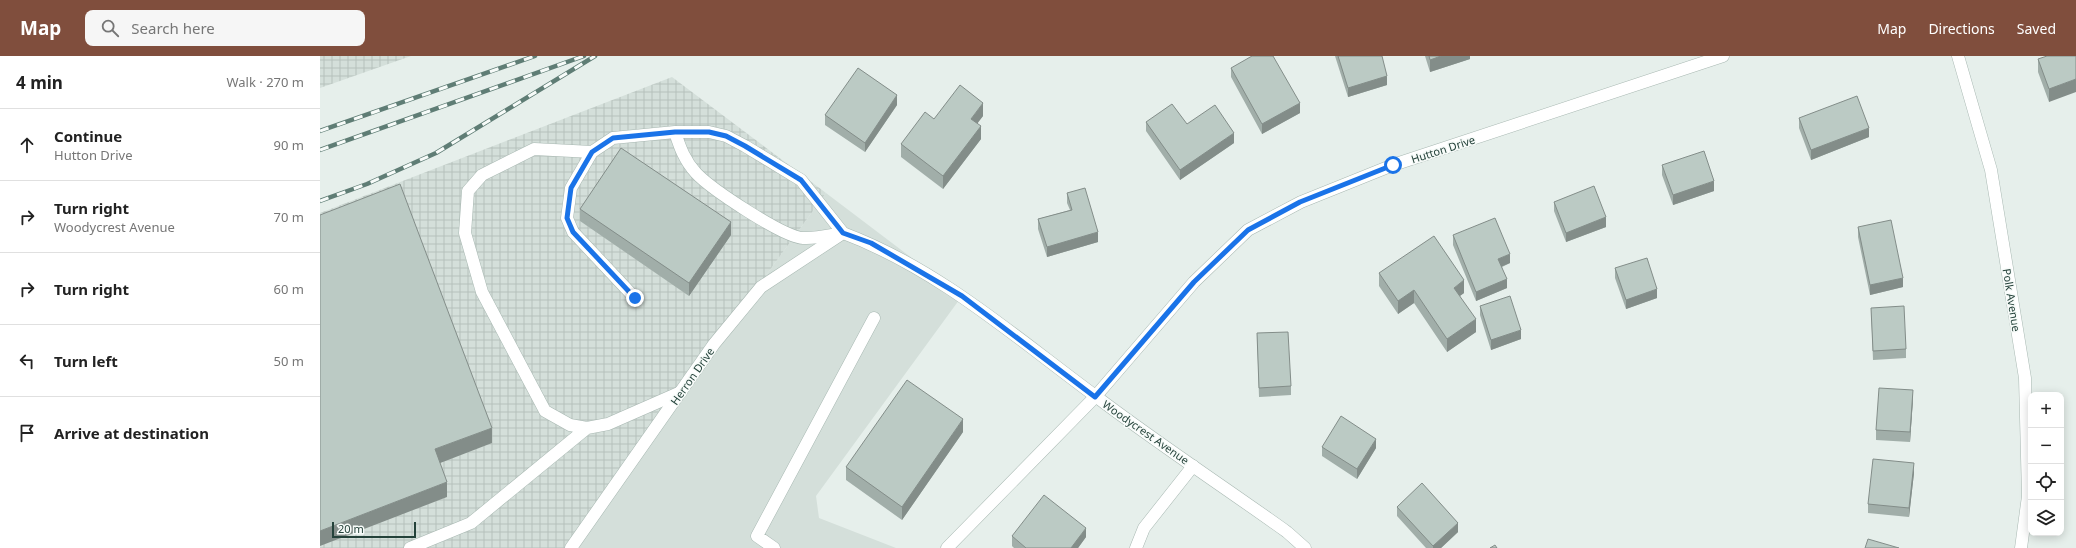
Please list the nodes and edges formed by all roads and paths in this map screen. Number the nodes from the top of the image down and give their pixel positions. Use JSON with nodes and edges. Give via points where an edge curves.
{"nodes":[{"id":1,"x":1723,"y":56,"type":"edge"},
{"id":2,"x":1958,"y":56,"type":"edge"},
{"id":3,"x":675,"y":132,"type":"junction"},
{"id":4,"x":592,"y":152,"type":"junction"},
{"id":5,"x":843,"y":233,"type":"junction"},
{"id":6,"x":635,"y":298,"type":"dead end"},
{"id":7,"x":874,"y":318,"type":"dead end"},
{"id":8,"x":681,"y":392,"type":"junction"},
{"id":9,"x":1095,"y":397,"type":"junction"},
{"id":10,"x":587,"y":428,"type":"junction"},
{"id":11,"x":1193,"y":466,"type":"junction"},
{"id":12,"x":410,"y":548,"type":"edge"},
{"id":13,"x":571,"y":548,"type":"edge"},
{"id":14,"x":774,"y":548,"type":"edge"},
{"id":15,"x":947,"y":548,"type":"edge"},
{"id":16,"x":1136,"y":548,"type":"edge"},
{"id":17,"x":1305,"y":548,"type":"edge"},
{"id":18,"x":2021,"y":548,"type":"edge"}],
"edges":[{"from":1,"to":9,"type":"street","name":"Hutton Drive","via":[[1393,165],[1300,202],[1248,230],[1194,282]]},
{"from":2,"to":18,"type":"street","name":"Polk Avenue","via":[[1991,170],[2025,378],[2028,496]]},
{"from":3,"to":4,"type":"street","via":[[613,138]]},
{"from":3,"to":5,"type":"street","via":[[709,132],[726,136],[745,146],[801,180]]},
{"from":3,"to":5,"type":"street","via":[[683,155],[696,173],[720,193],[770,224],[802,238]]},
{"from":4,"to":6,"type":"street","via":[[571,188],[567,218],[573,232]]},
{"from":4,"to":10,"type":"street","via":[[534,148],[482,175],[468,191],[465,233],[482,292],[545,411],[570,425]]},
{"from":5,"to":8,"type":"street","name":"Herron Drive","via":[[761,286],[714,344]]},
{"from":5,"to":9,"type":"street","name":"Woodycrest Avenue","via":[[871,243],[962,296]]},
{"from":7,"to":14,"type":"street","via":[[758,536]]},
{"from":8,"to":10,"type":"street","via":[[608,424]]},
{"from":8,"to":13,"type":"street","name":"Herron Drive"},
{"from":9,"to":11,"type":"street","name":"Woodycrest Avenue"},
{"from":9,"to":15,"type":"street","name":"Hutton Drive"},
{"from":10,"to":12,"type":"street","via":[[471,523]]},
{"from":11,"to":16,"type":"street","via":[[1144,528]]},
{"from":11,"to":17,"type":"street","name":"Woodycrest Avenue","via":[[1287,532]]}]}
